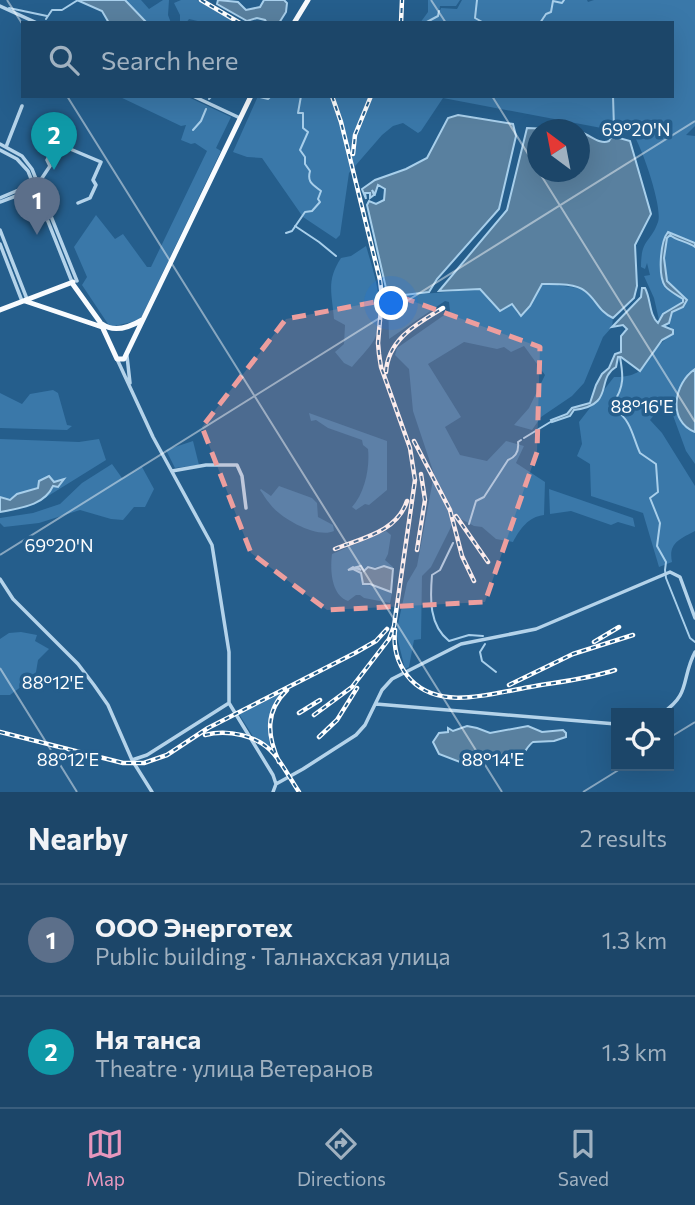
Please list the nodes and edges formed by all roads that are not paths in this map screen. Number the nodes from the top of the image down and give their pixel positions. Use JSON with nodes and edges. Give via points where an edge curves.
{"nodes":[{"id":1,"x":308,"y":0,"type":"edge"},
{"id":2,"x":0,"y":6,"type":"edge"},
{"id":3,"x":33,"y":21,"type":"edge"},
{"id":4,"x":295,"y":21,"type":"edge"},
{"id":5,"x":198,"y":98,"type":"edge"},
{"id":6,"x":250,"y":98,"type":"edge"},
{"id":7,"x":22,"y":107,"type":"dead end"},
{"id":8,"x":240,"y":118,"type":"junction"},
{"id":9,"x":0,"y":144,"type":"edge"},
{"id":10,"x":6,"y":147,"type":"junction"},
{"id":11,"x":0,"y":150,"type":"edge"},
{"id":12,"x":25,"y":162,"type":"junction"},
{"id":13,"x":37,"y":186,"type":"junction"},
{"id":14,"x":0,"y":200,"type":"edge"},
{"id":15,"x":78,"y":203,"type":"dead end"},
{"id":16,"x":0,"y":230,"type":"edge"},
{"id":17,"x":0,"y":244,"type":"edge"},
{"id":18,"x":5,"y":256,"type":"edge"},
{"id":19,"x":75,"y":282,"type":"junction"},
{"id":20,"x":37,"y":296,"type":"junction"},
{"id":21,"x":25,"y":300,"type":"junction"},
{"id":22,"x":42,"y":305,"type":"junction"},
{"id":23,"x":0,"y":310,"type":"edge"},
{"id":24,"x":138,"y":324,"type":"junction"},
{"id":25,"x":101,"y":325,"type":"junction"},
{"id":26,"x":117,"y":329,"type":"junction"},
{"id":27,"x":109,"y":341,"type":"junction"},
{"id":28,"x":120,"y":358,"type":"junction"},
{"id":29,"x":133,"y":392,"type":"junction"},
{"id":30,"x":172,"y":471,"type":"junction"},
{"id":31,"x":246,"y":509,"type":"dead end"},
{"id":32,"x":0,"y":579,"type":"edge"},
{"id":33,"x":695,"y":618,"type":"edge"},
{"id":34,"x":694,"y":654,"type":"edge"},
{"id":35,"x":229,"y":703,"type":"junction"},
{"id":36,"x":376,"y":704,"type":"junction"},
{"id":37,"x":670,"y":708,"type":"edge"},
{"id":38,"x":611,"y":724,"type":"edge"},
{"id":39,"x":132,"y":760,"type":"junction"},
{"id":40,"x":280,"y":782,"type":"junction"},
{"id":41,"x":152,"y":792,"type":"edge"},
{"id":42,"x":273,"y":792,"type":"edge"}],
"edges":[{"from":1,"to":4,"type":"main road"},
{"from":2,"to":3,"type":"street"},
{"from":5,"to":8,"type":"street"},
{"from":6,"to":8,"type":"main road"},
{"from":7,"to":10,"type":"street"},
{"from":8,"to":24,"type":"main road"},
{"from":9,"to":10,"type":"street"},
{"from":10,"to":12,"type":"street"},
{"from":11,"to":12,"type":"street"},
{"from":12,"to":13,"type":"street"},
{"from":13,"to":14,"type":"street"},
{"from":13,"to":15,"type":"street","via":[[50,166],[47,160],[56,143],[101,162],[90,198]]},
{"from":13,"to":19,"type":"street"},
{"from":16,"to":18,"type":"street"},
{"from":17,"to":18,"type":"street"},
{"from":18,"to":21,"type":"street"},
{"from":19,"to":20,"type":"main road"},
{"from":19,"to":25,"type":"main road"},
{"from":20,"to":21,"type":"main road"},
{"from":20,"to":22,"type":"main road"},
{"from":21,"to":22,"type":"main road"},
{"from":21,"to":23,"type":"main road"},
{"from":22,"to":25,"type":"main road"},
{"from":24,"to":26,"type":"main road"},
{"from":24,"to":28,"type":"main road"},
{"from":25,"to":26,"type":"main road"},
{"from":25,"to":27,"type":"main road"},
{"from":26,"to":27,"type":"main road"},
{"from":27,"to":28,"type":"main road"},
{"from":28,"to":29,"type":"street"},
{"from":28,"to":29,"type":"street"},
{"from":29,"to":30,"type":"street"},
{"from":30,"to":31,"type":"street","via":[[237,465]]},
{"from":30,"to":35,"type":"street","via":[[214,553],[229,652]]},
{"from":32,"to":39,"type":"street","via":[[94,685]]},
{"from":33,"to":36,"type":"street","via":[[680,576],[666,573],[536,629],[461,645],[392,679]]},
{"from":34,"to":37,"type":"street","via":[[682,696]]},
{"from":35,"to":39,"type":"street"},
{"from":35,"to":40,"type":"street"},
{"from":36,"to":38,"type":"street"},
{"from":36,"to":40,"type":"street","via":[[356,735]]},
{"from":39,"to":41,"type":"street"},
{"from":40,"to":42,"type":"street"}]}
